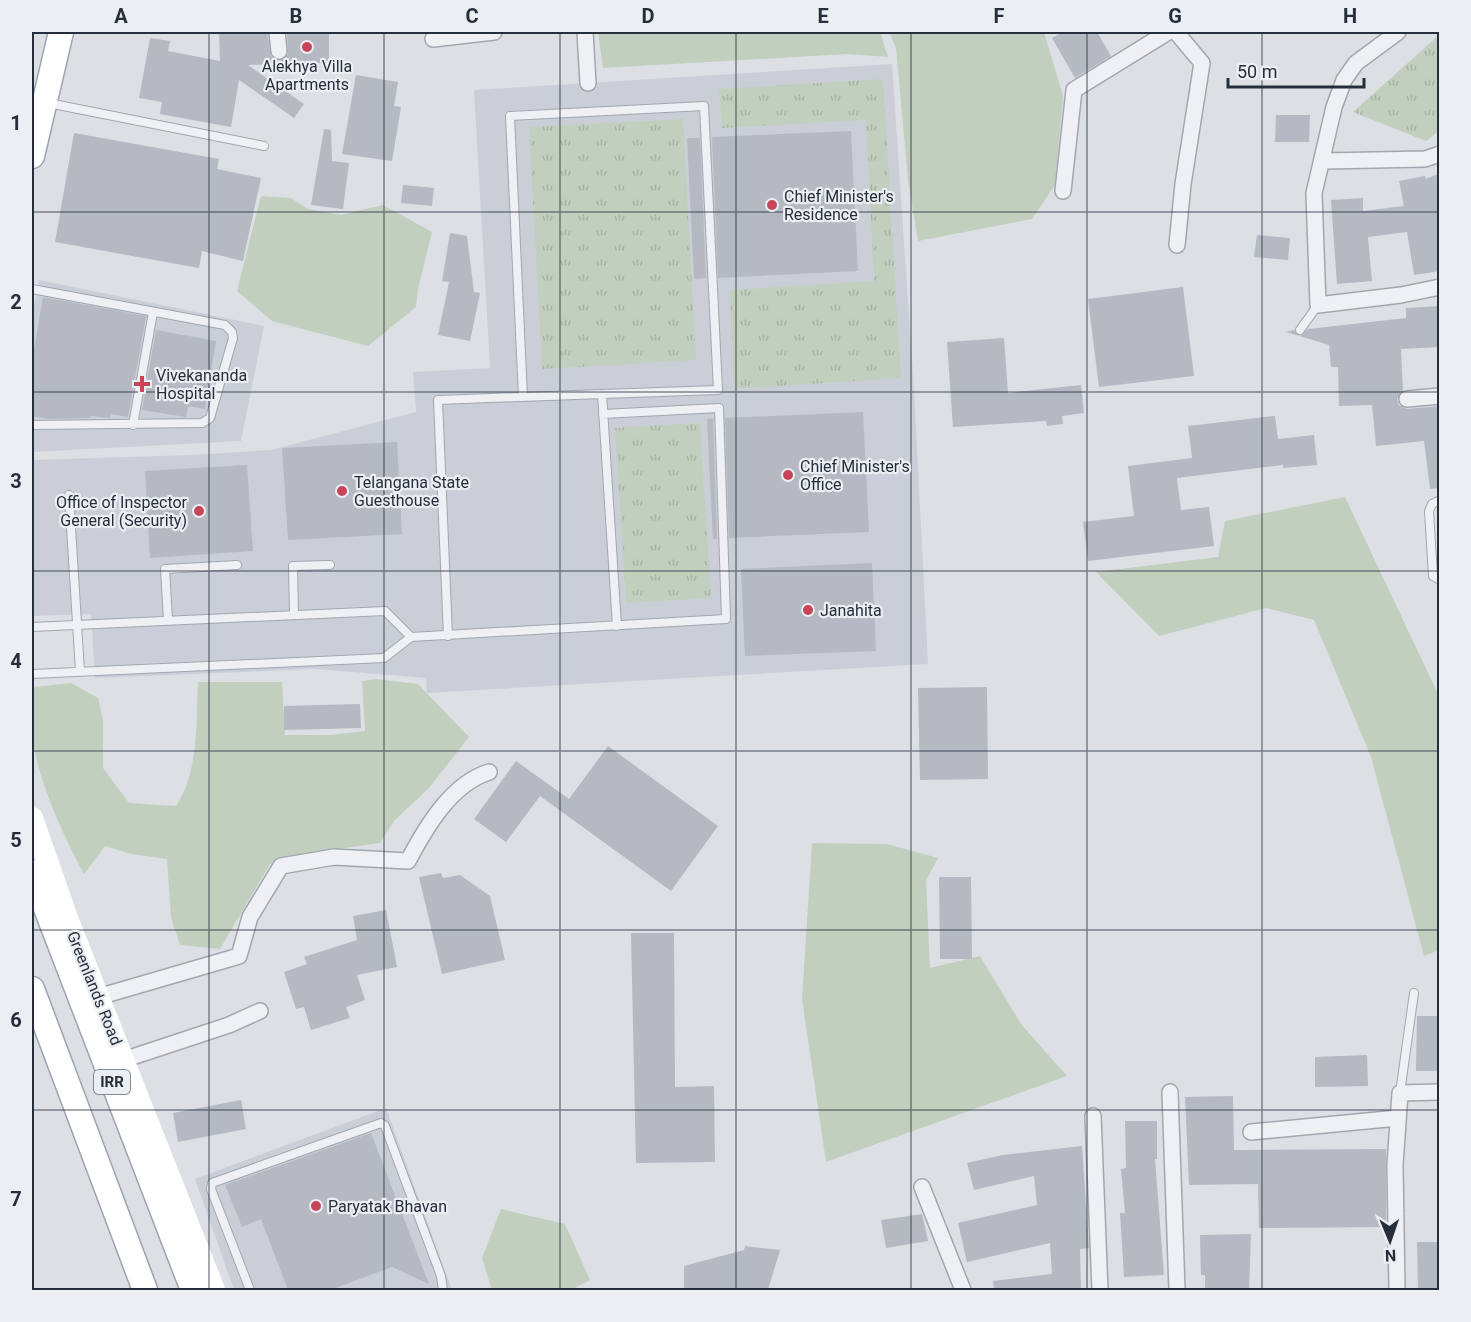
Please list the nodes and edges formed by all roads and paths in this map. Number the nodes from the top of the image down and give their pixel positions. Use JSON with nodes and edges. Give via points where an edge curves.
{"nodes":[{"id":1,"x":61,"y":32,"type":"edge"},
{"id":2,"x":277,"y":32,"type":"edge"},
{"id":3,"x":494,"y":32,"type":"edge"},
{"id":4,"x":585,"y":32,"type":"edge"},
{"id":5,"x":1168,"y":32,"type":"edge"},
{"id":6,"x":1176,"y":32,"type":"edge"},
{"id":7,"x":1398,"y":32,"type":"edge"},
{"id":8,"x":433,"y":39,"type":"dead end"},
{"id":9,"x":279,"y":51,"type":"dead end"},
{"id":10,"x":588,"y":83,"type":"dead end"},
{"id":11,"x":46,"y":103,"type":"junction"},
{"id":12,"x":264,"y":146,"type":"dead end"},
{"id":13,"x":1440,"y":154,"type":"edge"},
{"id":14,"x":32,"y":156,"type":"edge"},
{"id":15,"x":1324,"y":161,"type":"junction"},
{"id":16,"x":1063,"y":191,"type":"dead end"},
{"id":17,"x":1178,"y":245,"type":"dead end"},
{"id":18,"x":1440,"y":286,"type":"edge"},
{"id":19,"x":32,"y":289,"type":"edge"},
{"id":20,"x":1318,"y":305,"type":"junction"},
{"id":21,"x":153,"y":312,"type":"junction"},
{"id":22,"x":1300,"y":330,"type":"dead end"},
{"id":23,"x":603,"y":394,"type":"junction"},
{"id":24,"x":1440,"y":396,"type":"edge"},
{"id":25,"x":524,"y":397,"type":"junction"},
{"id":26,"x":1407,"y":399,"type":"dead end"},
{"id":27,"x":603,"y":414,"type":"junction"},
{"id":28,"x":32,"y":425,"type":"edge"},
{"id":29,"x":133,"y":425,"type":"junction"},
{"id":30,"x":69,"y":495,"type":"dead end"},
{"id":31,"x":1440,"y":500,"type":"edge"},
{"id":32,"x":237,"y":565,"type":"dead end"},
{"id":33,"x":330,"y":565,"type":"dead end"},
{"id":34,"x":1440,"y":580,"type":"edge"},
{"id":35,"x":294,"y":615,"type":"junction"},
{"id":36,"x":168,"y":620,"type":"junction"},
{"id":37,"x":77,"y":624,"type":"junction"},
{"id":38,"x":617,"y":626,"type":"junction"},
{"id":39,"x":32,"y":627,"type":"edge"},
{"id":40,"x":448,"y":636,"type":"junction"},
{"id":41,"x":411,"y":637,"type":"junction"},
{"id":42,"x":80,"y":671,"type":"junction"},
{"id":43,"x":32,"y":674,"type":"edge"},
{"id":44,"x":489,"y":772,"type":"dead end"},
{"id":45,"x":32,"y":818,"type":"edge"},
{"id":46,"x":32,"y":872,"type":"edge"},
{"id":47,"x":32,"y":989,"type":"edge"},
{"id":48,"x":1414,"y":993,"type":"dead end"},
{"id":49,"x":98,"y":997,"type":"junction"},
{"id":50,"x":260,"y":1011,"type":"dead end"},
{"id":51,"x":123,"y":1060,"type":"junction"},
{"id":52,"x":1170,"y":1092,"type":"dead end"},
{"id":53,"x":1440,"y":1092,"type":"edge"},
{"id":54,"x":1400,"y":1093,"type":"junction"},
{"id":55,"x":1093,"y":1116,"type":"dead end"},
{"id":56,"x":1398,"y":1118,"type":"junction"},
{"id":57,"x":1251,"y":1132,"type":"dead end"},
{"id":58,"x":922,"y":1187,"type":"dead end"},
{"id":59,"x":145,"y":1290,"type":"edge"},
{"id":60,"x":193,"y":1290,"type":"edge"},
{"id":61,"x":214,"y":1290,"type":"edge"},
{"id":62,"x":250,"y":1290,"type":"edge"},
{"id":63,"x":443,"y":1290,"type":"edge"},
{"id":64,"x":963,"y":1290,"type":"edge"},
{"id":65,"x":1100,"y":1290,"type":"edge"},
{"id":66,"x":1177,"y":1290,"type":"edge"},
{"id":67,"x":1397,"y":1290,"type":"edge"}],
"edges":[{"from":1,"to":11,"type":"main road"},
{"from":2,"to":9,"type":"street"},
{"from":3,"to":8,"type":"street"},
{"from":4,"to":10,"type":"street"},
{"from":5,"to":16,"type":"street","via":[[1074,90]]},
{"from":6,"to":17,"type":"street","via":[[1202,63]]},
{"from":7,"to":15,"type":"street","via":[[1356,63],[1344,80],[1334,107]]},
{"from":11,"to":12,"type":"lane"},
{"from":11,"to":14,"type":"main road"},
{"from":13,"to":15,"type":"street","via":[[1425,159]]},
{"from":15,"to":20,"type":"street","via":[[1314,193]]},
{"from":18,"to":20,"type":"street"},
{"from":19,"to":21,"type":"lane"},
{"from":20,"to":22,"type":"lane"},
{"from":21,"to":29,"type":"lane"},
{"from":21,"to":29,"type":"lane","via":[[225,325],[233,338],[210,418],[195,425]]},
{"from":23,"to":25,"type":"lane"},
{"from":23,"to":25,"type":"lane","via":[[718,390],[704,106],[510,116]]},
{"from":23,"to":27,"type":"lane"},
{"from":24,"to":26,"type":"street"},
{"from":25,"to":40,"type":"lane","via":[[438,400]]},
{"from":27,"to":38,"type":"lane"},
{"from":27,"to":38,"type":"lane","via":[[719,408],[720,418],[726,619]]},
{"from":28,"to":29,"type":"lane"},
{"from":30,"to":37,"type":"lane"},
{"from":31,"to":34,"type":"lane","via":[[1429,511],[1433,576]]},
{"from":32,"to":36,"type":"lane","via":[[165,569]]},
{"from":33,"to":35,"type":"lane","via":[[293,566]]},
{"from":35,"to":36,"type":"lane"},
{"from":35,"to":41,"type":"lane","via":[[385,611]]},
{"from":36,"to":37,"type":"lane"},
{"from":37,"to":39,"type":"lane"},
{"from":37,"to":42,"type":"lane"},
{"from":38,"to":40,"type":"lane"},
{"from":40,"to":41,"type":"lane"},
{"from":41,"to":42,"type":"lane","via":[[384,658]]},
{"from":42,"to":43,"type":"lane"},
{"from":44,"to":49,"type":"street","via":[[473,777],[427,825],[408,861],[334,857],[281,866],[250,917],[239,956]]},
{"from":45,"to":49,"type":"street","name":"Greenlands Road","number":"IRR"},
{"from":46,"to":60,"type":"main road","number":"IRR"},
{"from":47,"to":59,"type":"main road","number":"IRR"},
{"from":48,"to":54,"type":"lane"},
{"from":49,"to":51,"type":"street","name":"Greenlands Road","number":"IRR"},
{"from":50,"to":51,"type":"street"},
{"from":51,"to":61,"type":"street","name":"Greenlands Road","number":"IRR"},
{"from":52,"to":66,"type":"street"},
{"from":53,"to":54,"type":"street"},
{"from":54,"to":56,"type":"street"},
{"from":55,"to":65,"type":"street"},
{"from":56,"to":57,"type":"street"},
{"from":56,"to":67,"type":"street"},
{"from":58,"to":64,"type":"street"},
{"from":62,"to":63,"type":"lane","via":[[212,1183],[381,1123]]}]}
